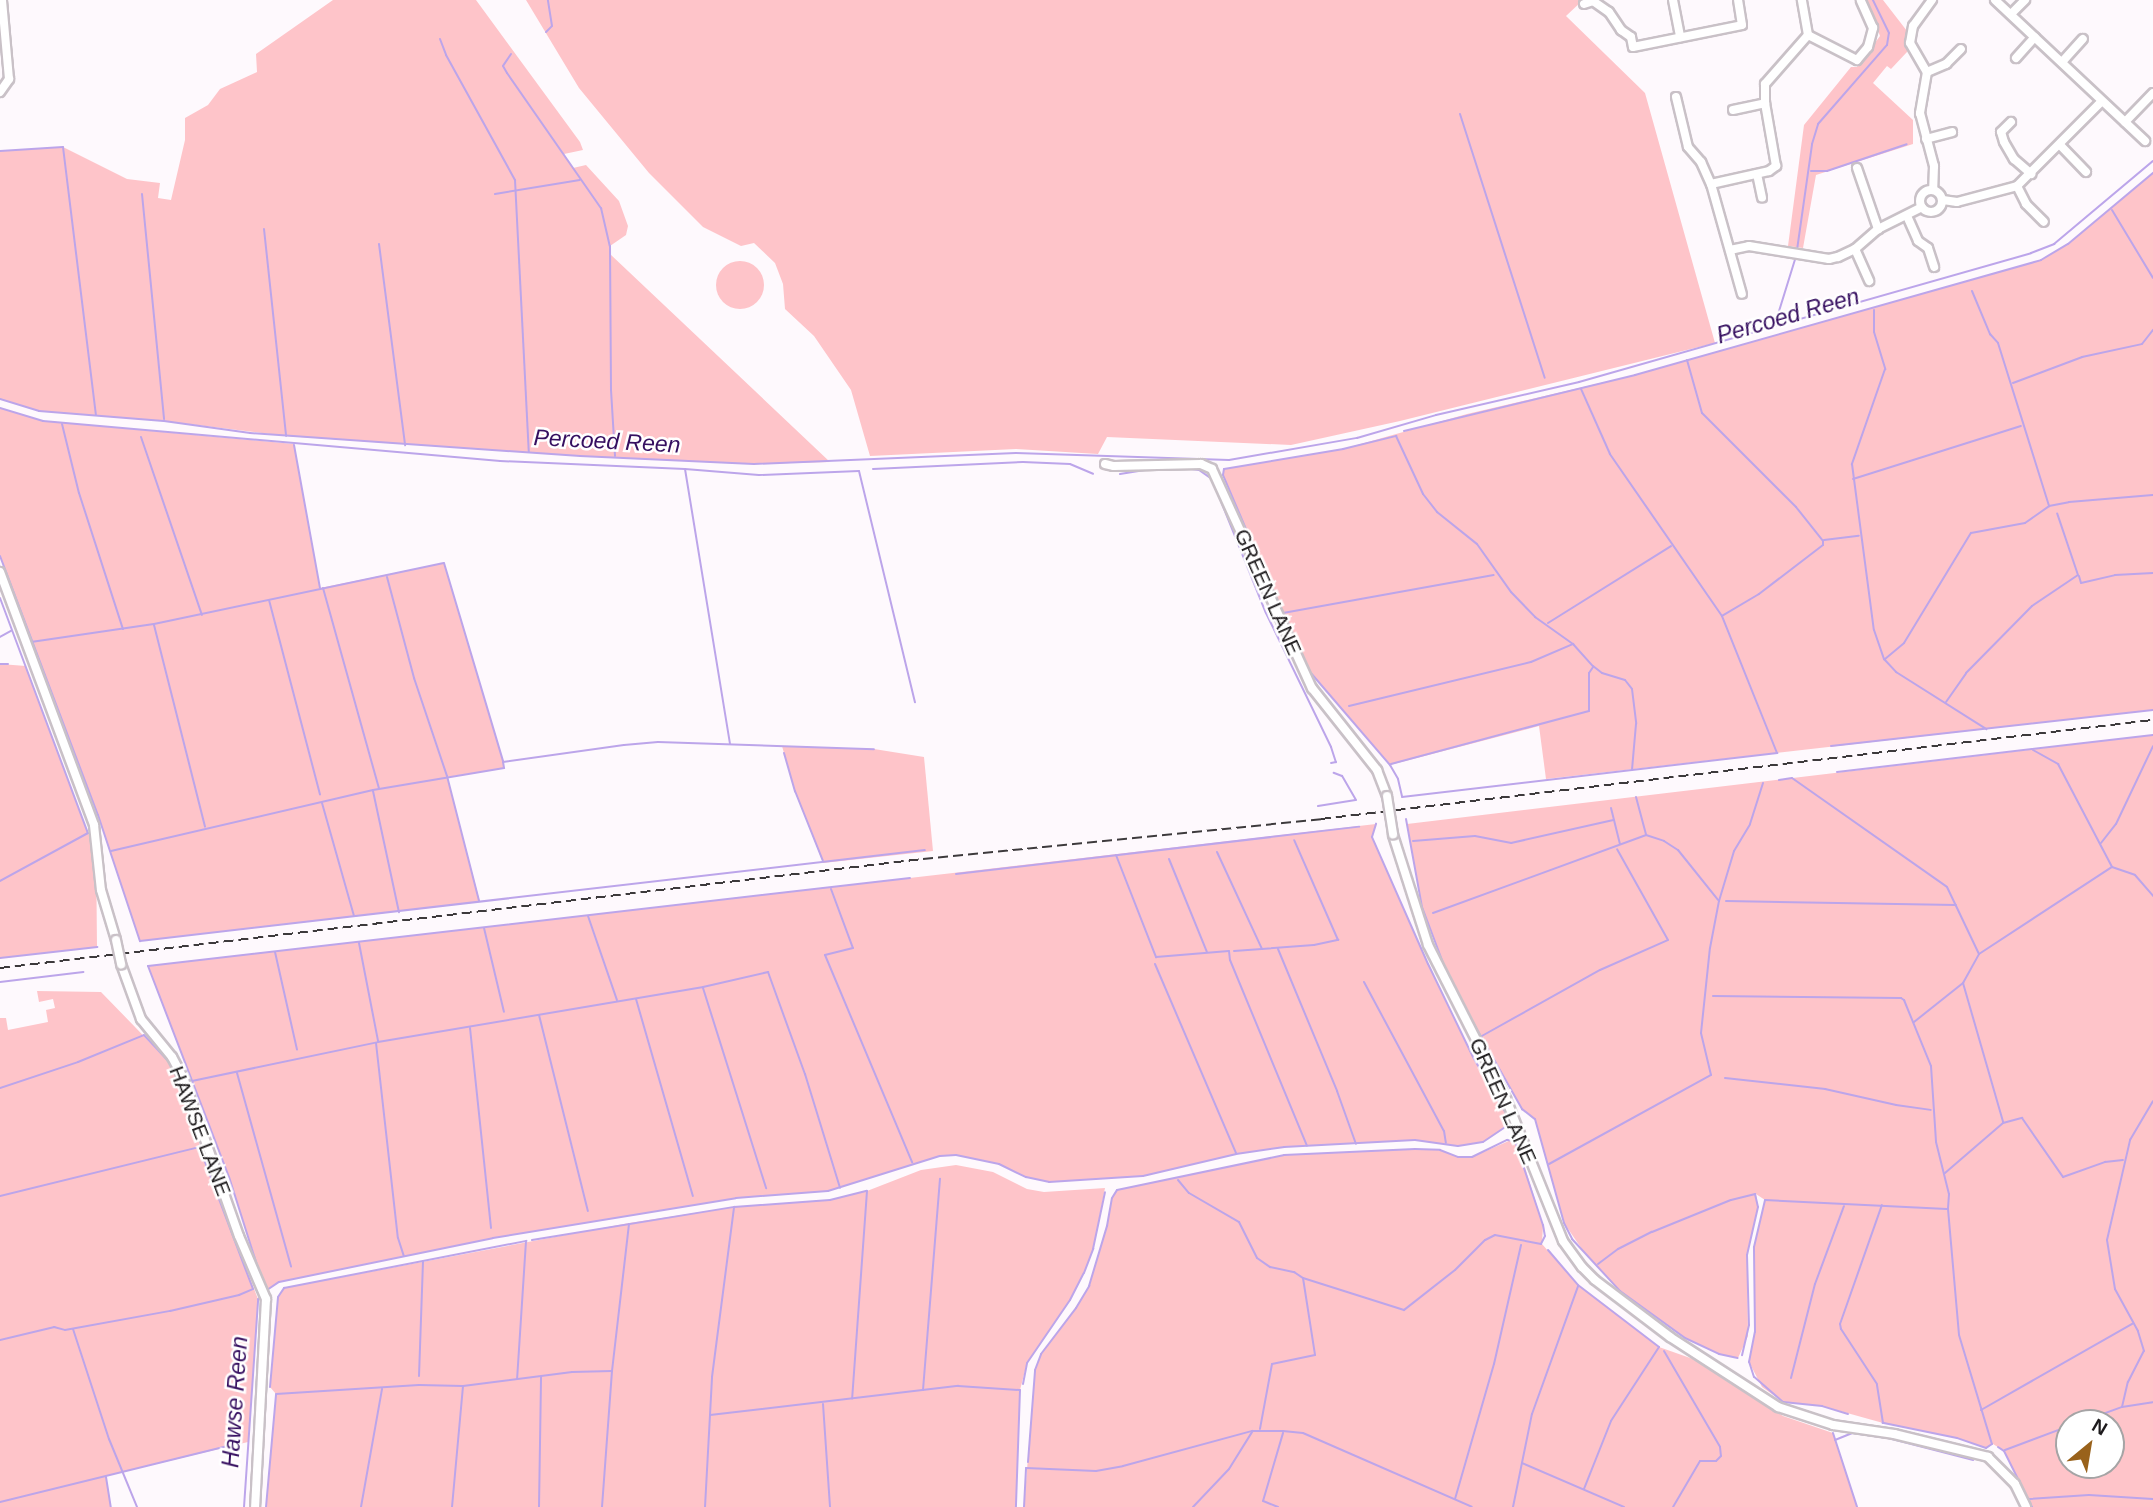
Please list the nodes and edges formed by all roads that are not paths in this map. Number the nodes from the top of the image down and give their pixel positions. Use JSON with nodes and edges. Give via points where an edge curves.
{"nodes":[{"id":1,"x":2,"y":0,"type":"edge"},
{"id":2,"x":1674,"y":0,"type":"edge"},
{"id":3,"x":1738,"y":0,"type":"edge"},
{"id":4,"x":1802,"y":0,"type":"edge"},
{"id":5,"x":1932,"y":0,"type":"edge"},
{"id":6,"x":1995,"y":0,"type":"edge"},
{"id":7,"x":2025,"y":0,"type":"edge"},
{"id":8,"x":1861,"y":1,"type":"edge"},
{"id":9,"x":1584,"y":4,"type":"dead end"},
{"id":10,"x":2011,"y":15,"type":"junction"},
{"id":11,"x":1808,"y":35,"type":"junction"},
{"id":12,"x":1680,"y":37,"type":"junction"},
{"id":13,"x":2035,"y":37,"type":"junction"},
{"id":14,"x":2083,"y":39,"type":"dead end"},
{"id":15,"x":1961,"y":49,"type":"dead end"},
{"id":16,"x":2016,"y":58,"type":"dead end"},
{"id":17,"x":2062,"y":62,"type":"junction"},
{"id":18,"x":1927,"y":72,"type":"junction"},
{"id":19,"x":0,"y":92,"type":"edge"},
{"id":20,"x":2153,"y":93,"type":"edge"},
{"id":21,"x":1676,"y":97,"type":"dead end"},
{"id":22,"x":2102,"y":101,"type":"junction"},
{"id":23,"x":1765,"y":103,"type":"junction"},
{"id":24,"x":1733,"y":110,"type":"dead end"},
{"id":25,"x":2011,"y":122,"type":"dead end"},
{"id":26,"x":2125,"y":122,"type":"junction"},
{"id":27,"x":1952,"y":132,"type":"dead end"},
{"id":28,"x":1926,"y":139,"type":"junction"},
{"id":29,"x":2145,"y":141,"type":"dead end"},
{"id":30,"x":2061,"y":146,"type":"junction"},
{"id":31,"x":1857,"y":168,"type":"dead end"},
{"id":32,"x":2086,"y":172,"type":"dead end"},
{"id":33,"x":1756,"y":174,"type":"junction"},
{"id":34,"x":2031,"y":174,"type":"junction"},
{"id":35,"x":1711,"y":184,"type":"junction"},
{"id":36,"x":2017,"y":186,"type":"junction"},
{"id":37,"x":1933,"y":190,"type":"junction"},
{"id":38,"x":1762,"y":197,"type":"dead end"},
{"id":39,"x":1943,"y":200,"type":"junction"},
{"id":40,"x":1922,"y":207,"type":"junction"},
{"id":41,"x":1907,"y":216,"type":"junction"},
{"id":42,"x":2044,"y":222,"type":"dead end"},
{"id":43,"x":1878,"y":229,"type":"junction"},
{"id":44,"x":1855,"y":249,"type":"junction"},
{"id":45,"x":1730,"y":250,"type":"junction"},
{"id":46,"x":1934,"y":267,"type":"dead end"},
{"id":47,"x":1869,"y":281,"type":"dead end"},
{"id":48,"x":1742,"y":294,"type":"dead end"},
{"id":49,"x":1105,"y":464,"type":"dead end"},
{"id":50,"x":0,"y":572,"type":"edge"},
{"id":51,"x":255,"y":1507,"type":"edge"},
{"id":52,"x":2026,"y":1507,"type":"edge"}],
"edges":[{"from":1,"to":19,"type":"street","via":[[9,79]]},
{"from":2,"to":12,"type":"street"},
{"from":3,"to":12,"type":"street","via":[[1742,25]]},
{"from":4,"to":11,"type":"street"},
{"from":5,"to":18,"type":"street","via":[[1910,34],[1914,52]]},
{"from":6,"to":10,"type":"street"},
{"from":7,"to":10,"type":"street"},
{"from":8,"to":11,"type":"street","via":[[1873,28],[1868,47],[1857,60]]},
{"from":9,"to":12,"type":"street","via":[[1593,1],[1609,12],[1631,37],[1633,47]]},
{"from":10,"to":13,"type":"street"},
{"from":11,"to":23,"type":"street","via":[[1772,74]]},
{"from":13,"to":16,"type":"street"},
{"from":13,"to":17,"type":"street"},
{"from":14,"to":17,"type":"street"},
{"from":15,"to":18,"type":"street","via":[[1946,64]]},
{"from":17,"to":22,"type":"street"},
{"from":18,"to":28,"type":"street","via":[[1920,113]]},
{"from":20,"to":26,"type":"street"},
{"from":21,"to":35,"type":"street","via":[[1688,147]]},
{"from":22,"to":26,"type":"street"},
{"from":22,"to":30,"type":"street"},
{"from":23,"to":24,"type":"street"},
{"from":23,"to":33,"type":"street","via":[[1776,166]]},
{"from":25,"to":34,"type":"street","via":[[2001,132],[2004,142]]},
{"from":26,"to":29,"type":"street"},
{"from":27,"to":28,"type":"street"},
{"from":28,"to":37,"type":"street","via":[[1934,166]]},
{"from":30,"to":32,"type":"street"},
{"from":30,"to":34,"type":"street"},
{"from":31,"to":43,"type":"street"},
{"from":33,"to":35,"type":"street"},
{"from":33,"to":38,"type":"street"},
{"from":34,"to":36,"type":"street"},
{"from":35,"to":45,"type":"street"},
{"from":36,"to":39,"type":"street","via":[[1957,202]]},
{"from":36,"to":42,"type":"street","via":[[2026,204]]},
{"from":37,"to":39,"type":"street"},
{"from":37,"to":40,"type":"street","via":[[1922,195]]},
{"from":39,"to":40,"type":"street","via":[[1937,211]]},
{"from":40,"to":41,"type":"street"},
{"from":41,"to":43,"type":"street"},
{"from":41,"to":46,"type":"street","via":[[1918,241],[1928,248]]},
{"from":43,"to":44,"type":"street"},
{"from":44,"to":45,"type":"street","via":[[1829,259],[1749,246]]},
{"from":44,"to":47,"type":"street"},
{"from":45,"to":48,"type":"street"},
{"from":49,"to":52,"type":"street","name":"GREEN LANE","bridge":true,"via":[[1208,466],[1217,474],[1312,688],[1377,770],[1428,945],[1506,1099],[1563,1241],[1588,1273],[1670,1337],[1778,1407],[1833,1425],[1894,1434],[1988,1457],[2015,1484]]},
{"from":50,"to":51,"type":"street","name":"HAWSE LANE","bridge":true,"via":[[94,825],[101,890],[125,983],[141,1019],[184,1080],[264,1295]]}]}
